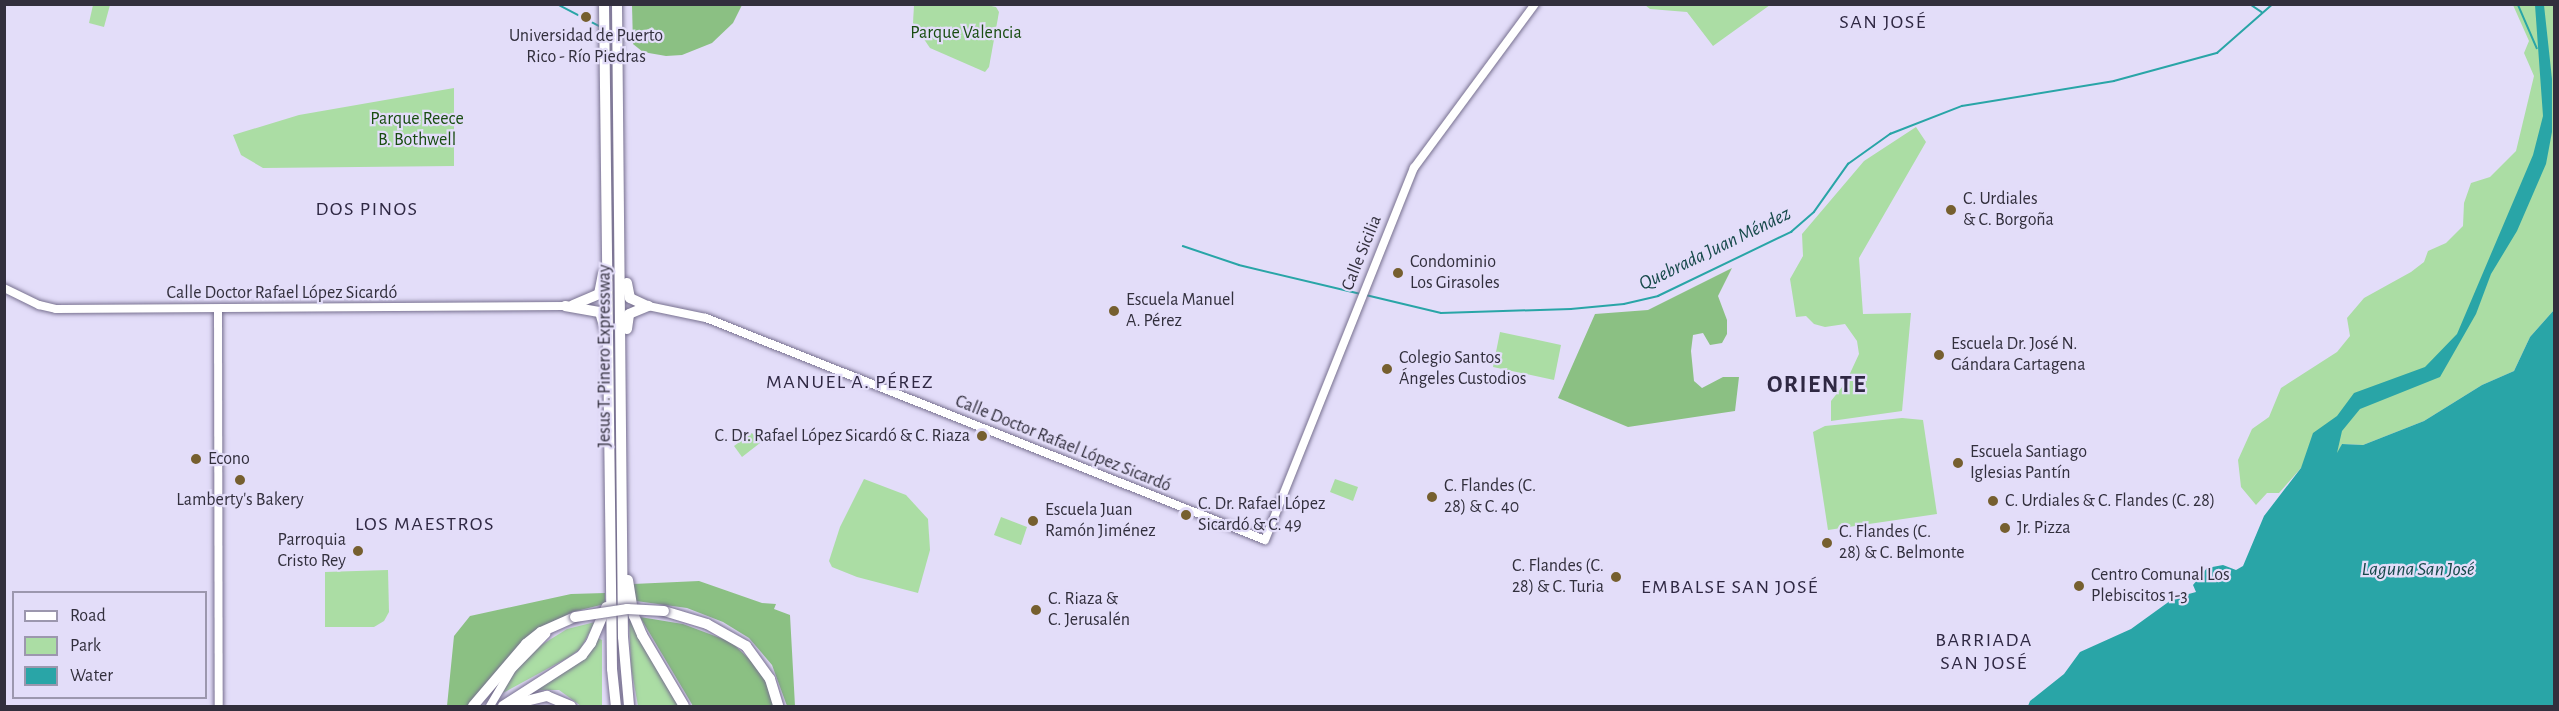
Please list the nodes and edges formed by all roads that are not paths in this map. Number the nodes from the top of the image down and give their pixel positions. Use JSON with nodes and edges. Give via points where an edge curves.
{"nodes":[{"id":1,"x":604,"y":4,"type":"edge"},
{"id":2,"x":617,"y":4,"type":"edge"},
{"id":3,"x":1535,"y":4,"type":"edge"},
{"id":4,"x":615,"y":253,"type":"junction"},
{"id":5,"x":4,"y":288,"type":"edge"},
{"id":6,"x":565,"y":306,"type":"junction"},
{"id":7,"x":648,"y":306,"type":"junction"},
{"id":8,"x":218,"y":309,"type":"junction"},
{"id":9,"x":616,"y":363,"type":"junction"},
{"id":10,"x":622,"y":526,"type":"junction"},
{"id":11,"x":1265,"y":540,"type":"joint"},
{"id":12,"x":611,"y":590,"type":"junction"},
{"id":13,"x":558,"y":623,"type":"junction"},
{"id":14,"x":612,"y":669,"type":"junction"},
{"id":15,"x":219,"y":706,"type":"edge"},
{"id":16,"x":473,"y":706,"type":"edge"},
{"id":17,"x":490,"y":706,"type":"edge"},
{"id":18,"x":503,"y":706,"type":"edge"},
{"id":19,"x":512,"y":706,"type":"edge"},
{"id":20,"x":571,"y":706,"type":"edge"},
{"id":21,"x":609,"y":706,"type":"edge"},
{"id":22,"x":616,"y":706,"type":"edge"},
{"id":23,"x":629,"y":706,"type":"edge"},
{"id":24,"x":684,"y":706,"type":"edge"},
{"id":25,"x":778,"y":706,"type":"edge"}],
"edges":[{"from":1,"to":4,"type":"highway","name":"Jesus T. Pinero Expressway"},
{"from":2,"to":4,"type":"highway","name":"Jesus T. Pinero Expressway"},
{"from":3,"to":11,"type":"street","name":"Calle Sicilia","via":[[1413,168]]},
{"from":4,"to":6,"type":"highway","via":[[599,294]]},
{"from":4,"to":7,"type":"highway","via":[[628,296]]},
{"from":4,"to":9,"type":"highway","name":"Jesus T. Pinero Expressway"},
{"from":5,"to":8,"type":"street","name":"Calle Doctor Rafael López Sicardó","via":[[56,309]]},
{"from":6,"to":8,"type":"street","name":"Calle Doctor Rafael López Sicardó"},
{"from":6,"to":9,"type":"highway","via":[[602,314]]},
{"from":7,"to":9,"type":"highway","via":[[628,316]]},
{"from":7,"to":11,"type":"street","name":"Calle Doctor Rafael López Sicardó","via":[[706,318]]},
{"from":8,"to":15,"type":"street"},
{"from":9,"to":10,"type":"highway","name":"Jesus T. Pinero Expressway"},
{"from":9,"to":12,"type":"highway","name":"Jesus T. Pinero Expressway"},
{"from":10,"to":23,"type":"highway","name":"Jesus T. Pinero Expressway","via":[[623,637]]},
{"from":10,"to":24,"type":"highway","via":[[634,616]]},
{"from":12,"to":14,"type":"highway","name":"Jesus T. Pinero Expressway"},
{"from":12,"to":18,"type":"highway","via":[[598,630],[582,655]]},
{"from":13,"to":16,"type":"highway","via":[[511,658]]},
{"from":13,"to":17,"type":"street","via":[[512,669]]},
{"from":13,"to":25,"type":"highway","bridge":true,"via":[[627,609],[664,611],[707,624],[746,646],[770,679]]},
{"from":14,"to":21,"type":"highway"},
{"from":14,"to":22,"type":"highway","name":"Jesus T. Pinero Expressway"},
{"from":19,"to":20,"type":"highway","via":[[523,699],[547,696]]}]}
